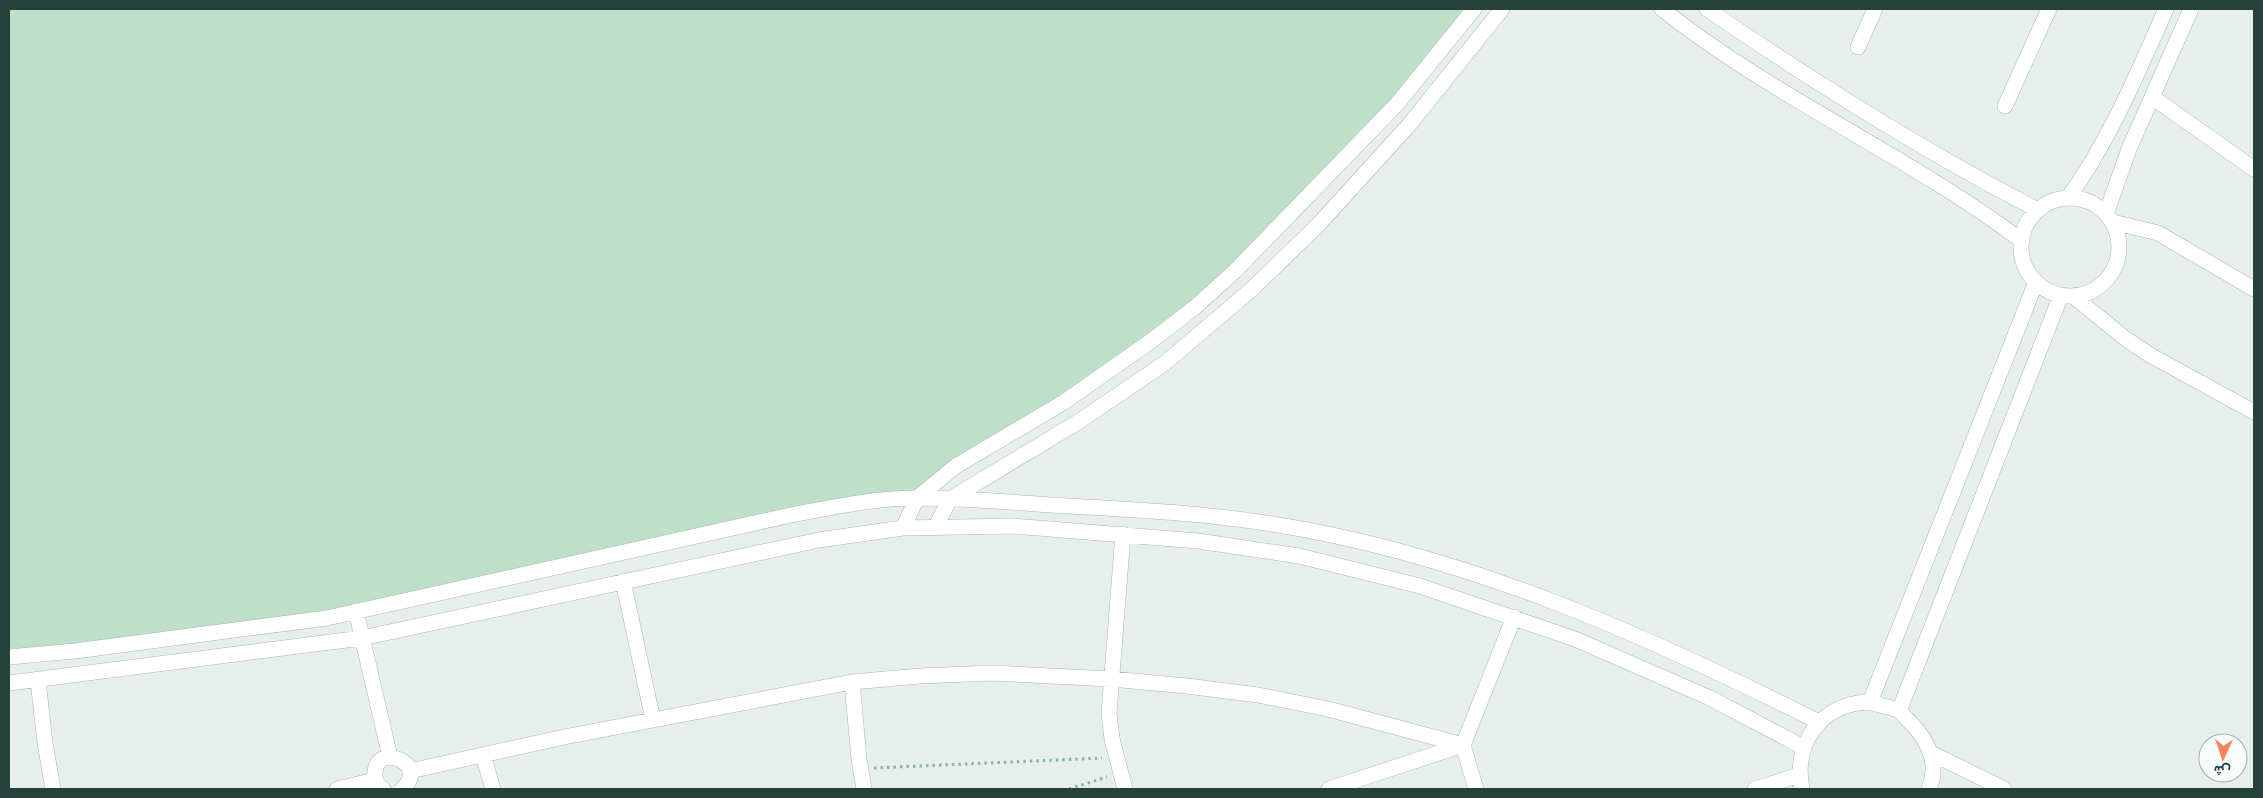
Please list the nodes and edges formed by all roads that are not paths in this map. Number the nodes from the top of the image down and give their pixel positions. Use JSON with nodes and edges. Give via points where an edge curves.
{"nodes":[{"id":1,"x":1474,"y":9,"type":"edge"},
{"id":2,"x":1502,"y":9,"type":"edge"},
{"id":3,"x":1662,"y":9,"type":"edge"},
{"id":4,"x":1707,"y":9,"type":"edge"},
{"id":5,"x":1875,"y":9,"type":"edge"},
{"id":6,"x":2049,"y":9,"type":"edge"},
{"id":7,"x":2166,"y":9,"type":"edge"},
{"id":8,"x":2191,"y":9,"type":"edge"},
{"id":9,"x":1858,"y":47,"type":"dead end"},
{"id":10,"x":2152,"y":97,"type":"junction"},
{"id":11,"x":2005,"y":106,"type":"dead end"},
{"id":12,"x":2254,"y":169,"type":"edge"},
{"id":13,"x":2068,"y":198,"type":"junction"},
{"id":14,"x":2038,"y":210,"type":"junction"},
{"id":15,"x":2110,"y":218,"type":"junction"},
{"id":16,"x":2022,"y":241,"type":"junction"},
{"id":17,"x":2036,"y":282,"type":"junction"},
{"id":18,"x":2254,"y":289,"type":"edge"},
{"id":19,"x":2067,"y":296,"type":"junction"},
{"id":20,"x":2254,"y":412,"type":"edge"},
{"id":21,"x":917,"y":498,"type":"junction"},
{"id":22,"x":950,"y":499,"type":"junction"},
{"id":23,"x":936,"y":526,"type":"junction"},
{"id":24,"x":903,"y":528,"type":"junction"},
{"id":25,"x":1123,"y":534,"type":"junction"},
{"id":26,"x":623,"y":581,"type":"junction"},
{"id":27,"x":356,"y":611,"type":"junction"},
{"id":28,"x":1514,"y":617,"type":"junction"},
{"id":29,"x":362,"y":638,"type":"junction"},
{"id":30,"x":9,"y":657,"type":"edge"},
{"id":31,"x":1110,"y":679,"type":"junction"},
{"id":32,"x":38,"y":680,"type":"junction"},
{"id":33,"x":852,"y":682,"type":"junction"},
{"id":34,"x":9,"y":683,"type":"edge"},
{"id":35,"x":1870,"y":702,"type":"junction"},
{"id":36,"x":1898,"y":711,"type":"junction"},
{"id":37,"x":653,"y":720,"type":"junction"},
{"id":38,"x":1820,"y":722,"type":"junction"},
{"id":39,"x":1463,"y":745,"type":"junction"},
{"id":40,"x":1803,"y":747,"type":"junction"},
{"id":41,"x":1932,"y":753,"type":"junction"},
{"id":42,"x":483,"y":755,"type":"junction"},
{"id":43,"x":390,"y":757,"type":"junction"},
{"id":44,"x":410,"y":770,"type":"junction"},
{"id":45,"x":1801,"y":782,"type":"edge"},
{"id":46,"x":379,"y":785,"type":"edge"},
{"id":47,"x":53,"y":789,"type":"edge"},
{"id":48,"x":338,"y":789,"type":"edge"},
{"id":49,"x":402,"y":789,"type":"edge"},
{"id":50,"x":493,"y":789,"type":"edge"},
{"id":51,"x":864,"y":789,"type":"edge"},
{"id":52,"x":1126,"y":789,"type":"edge"},
{"id":53,"x":1330,"y":789,"type":"edge"},
{"id":54,"x":1476,"y":789,"type":"edge"},
{"id":55,"x":1755,"y":789,"type":"edge"},
{"id":56,"x":1929,"y":789,"type":"edge"},
{"id":57,"x":2004,"y":789,"type":"edge"}],
"edges":[{"from":1,"to":21,"type":"street","via":[[1397,104],[1301,205],[1194,308],[1064,402],[956,466]]},
{"from":2,"to":22,"type":"street","via":[[1409,125],[1324,218],[1211,325],[1165,362],[1078,422]]},
{"from":3,"to":16,"type":"street","via":[[1754,73],[1974,207]]},
{"from":4,"to":14,"type":"street","via":[[1848,103]]},
{"from":5,"to":9,"type":"street"},
{"from":6,"to":11,"type":"street"},
{"from":7,"to":13,"type":"street","via":[[2105,140]]},
{"from":8,"to":10,"type":"street"},
{"from":10,"to":12,"type":"street"},
{"from":10,"to":15,"type":"street","via":[[2129,149]]},
{"from":13,"to":14,"type":"street"},
{"from":13,"to":15,"type":"street","via":[[2089,202]]},
{"from":14,"to":16,"type":"street","via":[[2027,224]]},
{"from":15,"to":18,"type":"street","via":[[2158,233]]},
{"from":15,"to":19,"type":"street","via":[[2120,241],[2115,267],[2108,279],[2092,291]]},
{"from":16,"to":17,"type":"street","via":[[2022,256]]},
{"from":17,"to":19,"type":"street"},
{"from":17,"to":35,"type":"street"},
{"from":19,"to":20,"type":"street","via":[[2150,355]]},
{"from":19,"to":36,"type":"street"},
{"from":21,"to":22,"type":"street"},
{"from":21,"to":24,"type":"street"},
{"from":21,"to":27,"type":"street","via":[[858,502],[791,515]]},
{"from":22,"to":23,"type":"street"},
{"from":22,"to":38,"type":"street","via":[[1178,512],[1273,524],[1385,548],[1509,584],[1710,668]]},
{"from":23,"to":24,"type":"street"},
{"from":23,"to":25,"type":"street","via":[[1014,526]]},
{"from":24,"to":26,"type":"street","via":[[762,551]]},
{"from":25,"to":28,"type":"street","via":[[1299,556],[1420,586]]},
{"from":25,"to":31,"type":"street"},
{"from":26,"to":29,"type":"street"},
{"from":26,"to":37,"type":"street"},
{"from":27,"to":29,"type":"street"},
{"from":27,"to":30,"type":"street","via":[[327,618]]},
{"from":28,"to":39,"type":"street"},
{"from":28,"to":40,"type":"street","via":[[1575,638],[1640,666]]},
{"from":29,"to":32,"type":"street"},
{"from":29,"to":43,"type":"street"},
{"from":31,"to":33,"type":"street","via":[[992,673]]},
{"from":31,"to":39,"type":"street","via":[[1258,695]]},
{"from":31,"to":52,"type":"street","via":[[1110,713],[1116,758]]},
{"from":32,"to":34,"type":"street"},
{"from":32,"to":47,"type":"street"},
{"from":33,"to":37,"type":"street"},
{"from":33,"to":51,"type":"street"},
{"from":35,"to":36,"type":"street"},
{"from":35,"to":38,"type":"street","via":[[1836,711]]},
{"from":36,"to":41,"type":"street","via":[[1923,736]]},
{"from":37,"to":42,"type":"street"},
{"from":38,"to":40,"type":"street"},
{"from":39,"to":53,"type":"street"},
{"from":39,"to":54,"type":"street"},
{"from":40,"to":45,"type":"street"},
{"from":41,"to":56,"type":"street"},
{"from":41,"to":57,"type":"street"},
{"from":42,"to":44,"type":"street"},
{"from":42,"to":50,"type":"street"},
{"from":43,"to":44,"type":"street","via":[[406,763]]},
{"from":43,"to":46,"type":"street","via":[[380,761],[375,770]]},
{"from":44,"to":49,"type":"street","via":[[410,778]]},
{"from":45,"to":55,"type":"street"},
{"from":46,"to":48,"type":"street"}]}
